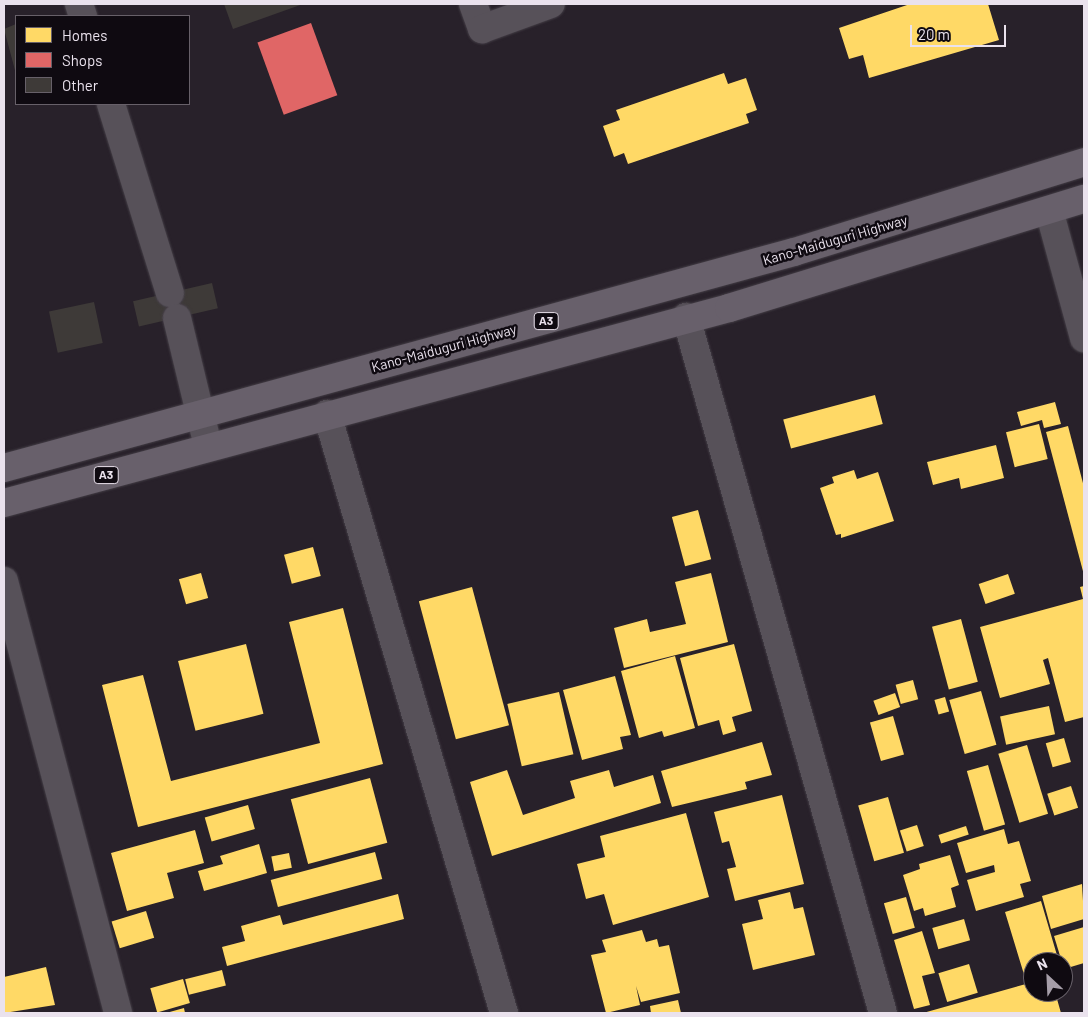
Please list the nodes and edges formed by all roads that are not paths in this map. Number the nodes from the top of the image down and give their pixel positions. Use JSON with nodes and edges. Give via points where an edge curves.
{"nodes":[{"id":1,"x":474,"y":4,"type":"edge"},
{"id":2,"x":551,"y":4,"type":"edge"},
{"id":3,"x":111,"y":105,"type":"edge"},
{"id":4,"x":1084,"y":162,"type":"edge"},
{"id":5,"x":1084,"y":199,"type":"edge"},
{"id":6,"x":1049,"y":210,"type":"junction"},
{"id":7,"x":686,"y":317,"type":"junction"},
{"id":8,"x":1084,"y":338,"type":"edge"},
{"id":9,"x":200,"y":414,"type":"junction"},
{"id":10,"x":327,"y":414,"type":"junction"},
{"id":11,"x":208,"y":446,"type":"junction"},
{"id":12,"x":4,"y":468,"type":"edge"},
{"id":13,"x":4,"y":503,"type":"edge"},
{"id":14,"x":4,"y":582,"type":"edge"},
{"id":15,"x":118,"y":1013,"type":"edge"},
{"id":16,"x":504,"y":1013,"type":"edge"},
{"id":17,"x":884,"y":1013,"type":"edge"}],
"edges":[{"from":1,"to":2,"type":"street","via":[[482,29]]},
{"from":3,"to":9,"type":"street","via":[[174,305]]},
{"from":4,"to":9,"type":"highway","name":"Kano-Maiduguri Highway","number":"A3","via":[[785,255]]},
{"from":5,"to":6,"type":"highway","number":"A3"},
{"from":6,"to":7,"type":"highway","number":"A3","via":[[943,246]]},
{"from":6,"to":8,"type":"street"},
{"from":7,"to":10,"type":"highway","number":"A3"},
{"from":7,"to":17,"type":"street"},
{"from":9,"to":11,"type":"street"},
{"from":9,"to":12,"type":"highway","name":"Kano-Maiduguri Highway","number":"A3"},
{"from":10,"to":11,"type":"highway","number":"A3"},
{"from":10,"to":16,"type":"street"},
{"from":11,"to":13,"type":"highway","number":"A3"},
{"from":14,"to":15,"type":"street"}]}
